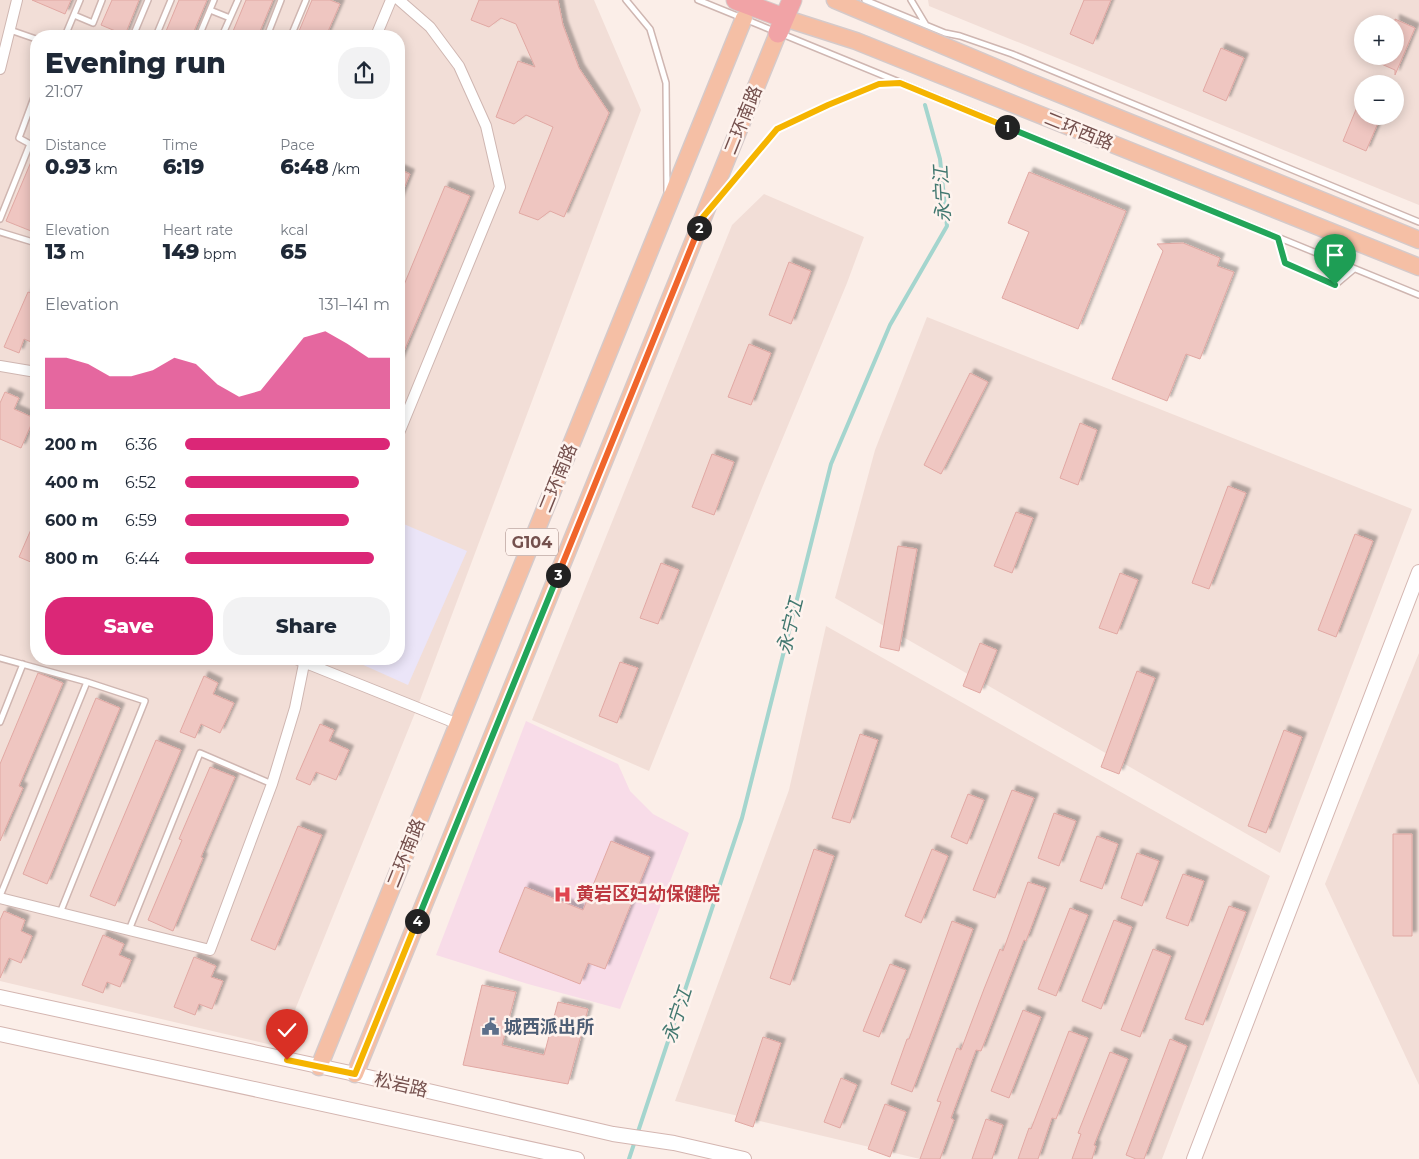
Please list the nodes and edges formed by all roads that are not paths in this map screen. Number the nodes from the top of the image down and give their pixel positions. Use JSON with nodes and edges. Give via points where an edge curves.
{"nodes":[{"id":1,"x":17,"y":0,"type":"edge"},
{"id":2,"x":80,"y":0,"type":"edge"},
{"id":3,"x":102,"y":0,"type":"edge"},
{"id":4,"x":148,"y":0,"type":"edge"},
{"id":5,"x":171,"y":0,"type":"edge"},
{"id":6,"x":214,"y":0,"type":"edge"},
{"id":7,"x":238,"y":0,"type":"edge"},
{"id":8,"x":281,"y":0,"type":"edge"},
{"id":9,"x":306,"y":0,"type":"edge"},
{"id":10,"x":391,"y":0,"type":"edge"},
{"id":11,"x":399,"y":0,"type":"edge"},
{"id":12,"x":626,"y":0,"type":"edge"},
{"id":13,"x":698,"y":0,"type":"edge"},
{"id":14,"x":792,"y":0,"type":"edge"},
{"id":15,"x":835,"y":0,"type":"edge"},
{"id":16,"x":865,"y":0,"type":"edge"},
{"id":17,"x":910,"y":0,"type":"edge"},
{"id":18,"x":745,"y":6,"type":"edge"},
{"id":19,"x":210,"y":10,"type":"junction"},
{"id":20,"x":74,"y":15,"type":"junction"},
{"id":21,"x":230,"y":18,"type":"junction"},
{"id":22,"x":781,"y":25,"type":"junction"},
{"id":23,"x":927,"y":26,"type":"junction"},
{"id":24,"x":10,"y":30,"type":"junction"},
{"id":25,"x":68,"y":30,"type":"edge"},
{"id":26,"x":137,"y":30,"type":"edge"},
{"id":27,"x":158,"y":30,"type":"edge"},
{"id":28,"x":202,"y":30,"type":"edge"},
{"id":29,"x":225,"y":30,"type":"edge"},
{"id":30,"x":269,"y":30,"type":"edge"},
{"id":31,"x":294,"y":30,"type":"edge"},
{"id":32,"x":378,"y":30,"type":"edge"},
{"id":33,"x":30,"y":36,"type":"edge"},
{"id":34,"x":0,"y":70,"type":"edge"},
{"id":35,"x":900,"y":83,"type":"junction"},
{"id":36,"x":30,"y":108,"type":"edge"},
{"id":37,"x":30,"y":144,"type":"edge"},
{"id":38,"x":30,"y":144,"type":"edge"},
{"id":39,"x":667,"y":207,"type":"junction"},
{"id":40,"x":703,"y":217,"type":"junction"},
{"id":41,"x":0,"y":218,"type":"edge"},
{"id":42,"x":1419,"y":222,"type":"edge"},
{"id":43,"x":0,"y":232,"type":"edge"},
{"id":44,"x":1278,"y":238,"type":"junction"},
{"id":45,"x":30,"y":240,"type":"edge"},
{"id":46,"x":1419,"y":240,"type":"edge"},
{"id":47,"x":1419,"y":267,"type":"edge"},
{"id":48,"x":1354,"y":269,"type":"junction"},
{"id":49,"x":1419,"y":295,"type":"edge"},
{"id":50,"x":0,"y":366,"type":"edge"},
{"id":51,"x":30,"y":371,"type":"edge"},
{"id":52,"x":405,"y":418,"type":"edge"},
{"id":53,"x":1419,"y":572,"type":"edge"},
{"id":54,"x":0,"y":658,"type":"edge"},
{"id":55,"x":23,"y":664,"type":"junction"},
{"id":56,"x":301,"y":665,"type":"edge"},
{"id":57,"x":314,"y":665,"type":"edge"},
{"id":58,"x":87,"y":682,"type":"junction"},
{"id":59,"x":0,"y":722,"type":"edge"},
{"id":60,"x":458,"y":724,"type":"junction"},
{"id":61,"x":272,"y":784,"type":"junction"},
{"id":62,"x":0,"y":897,"type":"edge"},
{"id":63,"x":60,"y":913,"type":"junction"},
{"id":64,"x":129,"y":930,"type":"junction"},
{"id":65,"x":0,"y":997,"type":"edge"},
{"id":66,"x":0,"y":1034,"type":"edge"},
{"id":67,"x":319,"y":1067,"type":"junction"},
{"id":68,"x":355,"y":1074,"type":"junction"},
{"id":69,"x":577,"y":1159,"type":"edge"},
{"id":70,"x":744,"y":1159,"type":"edge"},
{"id":71,"x":1194,"y":1159,"type":"edge"}],
"edges":[{"from":1,"to":24,"type":"street"},
{"from":2,"to":20,"type":"lane"},
{"from":3,"to":20,"type":"lane","via":[[93,22]]},
{"from":4,"to":26,"type":"lane"},
{"from":5,"to":27,"type":"lane"},
{"from":6,"to":19,"type":"lane"},
{"from":7,"to":21,"type":"lane"},
{"from":8,"to":30,"type":"lane"},
{"from":9,"to":31,"type":"lane"},
{"from":10,"to":32,"type":"street"},
{"from":11,"to":52,"type":"street","via":[[430,27],[459,66],[486,126],[500,186]]},
{"from":12,"to":39,"type":"lane","via":[[650,29],[666,84]]},
{"from":13,"to":18,"type":"lane"},
{"from":14,"to":22,"type":"highway","name":"二环南路","number":"G104"},
{"from":15,"to":46,"type":"main road","name":"二环西路"},
{"from":16,"to":23,"type":"lane"},
{"from":17,"to":23,"type":"lane"},
{"from":18,"to":22,"type":"highway","name":"二环西路"},
{"from":18,"to":39,"type":"main road","name":"二环南路","number":"G104"},
{"from":19,"to":21,"type":"lane"},
{"from":19,"to":28,"type":"lane"},
{"from":20,"to":25,"type":"lane"},
{"from":21,"to":29,"type":"lane"},
{"from":22,"to":35,"type":"lane"},
{"from":22,"to":40,"type":"main road","name":"二环南路","number":"G104"},
{"from":22,"to":47,"type":"main road","name":"二环西路","via":[[856,41]]},
{"from":23,"to":42,"type":"lane","via":[[1012,54]]},
{"from":24,"to":33,"type":"lane"},
{"from":24,"to":34,"type":"street"},
{"from":35,"to":40,"type":"lane","via":[[879,84],[777,129]]},
{"from":35,"to":44,"type":"lane"},
{"from":36,"to":38,"type":"lane","via":[[19,138]]},
{"from":37,"to":41,"type":"lane"},
{"from":39,"to":60,"type":"main road","name":"二环南路","number":"G104"},
{"from":40,"to":68,"type":"main road","name":"二环南路","number":"G104"},
{"from":43,"to":45,"type":"lane"},
{"from":44,"to":48,"type":"lane"},
{"from":44,"to":48,"type":"lane","via":[[1285,263],[1335,285]]},
{"from":48,"to":49,"type":"lane"},
{"from":50,"to":51,"type":"street"},
{"from":53,"to":71,"type":"main road"},
{"from":54,"to":55,"type":"lane"},
{"from":55,"to":58,"type":"lane"},
{"from":55,"to":59,"type":"lane"},
{"from":56,"to":61,"type":"street","via":[[295,708]]},
{"from":57,"to":60,"type":"street"},
{"from":58,"to":62,"type":"lane"},
{"from":58,"to":63,"type":"lane","via":[[145,701]]},
{"from":60,"to":67,"type":"main road","name":"二环南路","number":"G104"},
{"from":61,"to":64,"type":"street","via":[[210,950]]},
{"from":61,"to":64,"type":"lane","via":[[200,753]]},
{"from":62,"to":63,"type":"street"},
{"from":63,"to":64,"type":"street"},
{"from":65,"to":67,"type":"main road","name":"松岩路"},
{"from":66,"to":69,"type":"main road","name":"松岩路"},
{"from":67,"to":68,"type":"main road","name":"松岩路"},
{"from":68,"to":70,"type":"main road","name":"松岩路","via":[[613,1134],[674,1143]]}]}
